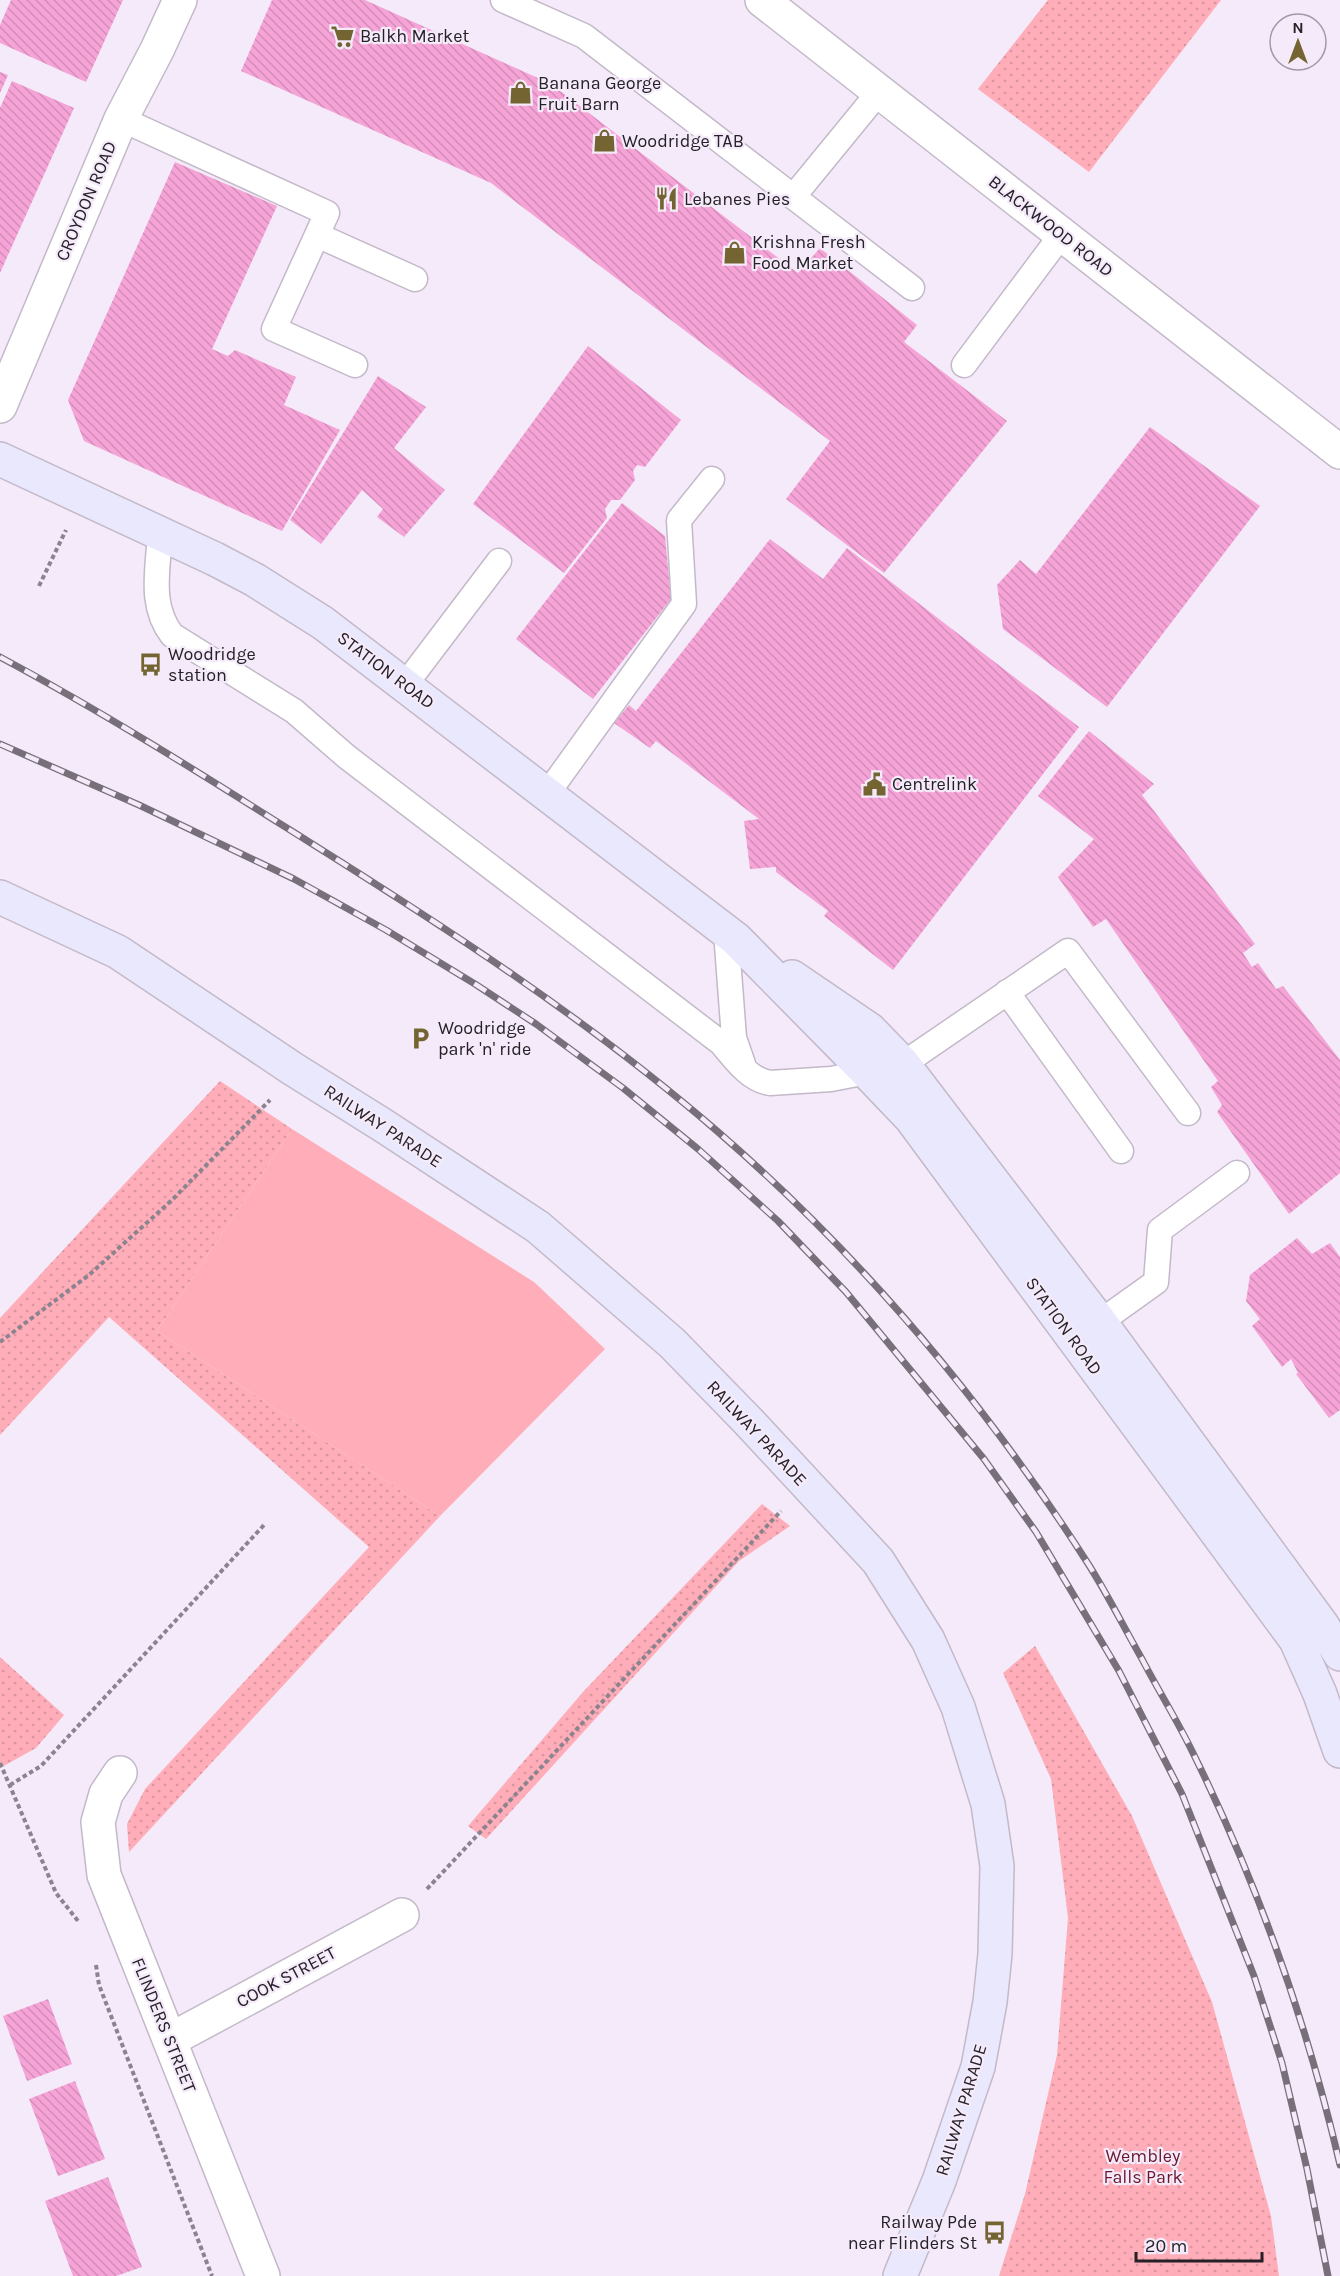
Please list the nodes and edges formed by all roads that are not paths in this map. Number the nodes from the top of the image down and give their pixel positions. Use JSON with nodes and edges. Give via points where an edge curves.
{"nodes":[{"id":1,"x":180,"y":0,"type":"edge"},
{"id":2,"x":503,"y":0,"type":"edge"},
{"id":3,"x":762,"y":0,"type":"edge"},
{"id":4,"x":879,"y":92,"type":"junction"},
{"id":5,"x":121,"y":119,"type":"junction"},
{"id":6,"x":793,"y":196,"type":"junction"},
{"id":7,"x":1062,"y":234,"type":"junction"},
{"id":8,"x":317,"y":235,"type":"junction"},
{"id":9,"x":415,"y":279,"type":"dead end"},
{"id":10,"x":912,"y":288,"type":"dead end"},
{"id":11,"x":355,"y":365,"type":"dead end"},
{"id":12,"x":964,"y":365,"type":"dead end"},
{"id":13,"x":0,"y":406,"type":"edge"},
{"id":14,"x":1340,"y":453,"type":"edge"},
{"id":15,"x":0,"y":459,"type":"edge"},
{"id":16,"x":712,"y":479,"type":"dead end"},
{"id":17,"x":160,"y":534,"type":"junction"},
{"id":18,"x":499,"y":561,"type":"dead end"},
{"id":19,"x":405,"y":685,"type":"junction"},
{"id":20,"x":547,"y":794,"type":"junction"},
{"id":21,"x":0,"y":897,"type":"edge"},
{"id":22,"x":731,"y":936,"type":"junction"},
{"id":23,"x":1006,"y":992,"type":"junction"},
{"id":24,"x":903,"y":1064,"type":"junction"},
{"id":25,"x":747,"y":1072,"type":"junction"},
{"id":26,"x":867,"y":1072,"type":"junction"},
{"id":27,"x":1188,"y":1113,"type":"dead end"},
{"id":28,"x":1121,"y":1151,"type":"dead end"},
{"id":29,"x":1237,"y":1173,"type":"dead end"},
{"id":30,"x":1087,"y":1331,"type":"junction"},
{"id":31,"x":1284,"y":1600,"type":"junction"},
{"id":32,"x":1340,"y":1654,"type":"edge"},
{"id":33,"x":1340,"y":1751,"type":"edge"},
{"id":34,"x":120,"y":1773,"type":"dead end"},
{"id":35,"x":402,"y":1915,"type":"road end"},
{"id":36,"x":170,"y":2040,"type":"junction"},
{"id":37,"x":263,"y":2276,"type":"edge"},
{"id":38,"x":900,"y":2276,"type":"edge"}],
"edges":[{"from":1,"to":5,"type":"street","name":"CROYDON ROAD"},
{"from":2,"to":6,"type":"lane","via":[[584,36]]},
{"from":3,"to":4,"type":"street","name":"BLACKWOOD ROAD"},
{"from":4,"to":6,"type":"lane"},
{"from":4,"to":7,"type":"street","name":"BLACKWOOD ROAD"},
{"from":5,"to":8,"type":"lane","via":[[327,213]]},
{"from":5,"to":13,"type":"street","name":"CROYDON ROAD"},
{"from":6,"to":10,"type":"lane"},
{"from":7,"to":12,"type":"lane"},
{"from":7,"to":14,"type":"street","name":"BLACKWOOD ROAD"},
{"from":8,"to":9,"type":"lane"},
{"from":8,"to":11,"type":"lane","via":[[274,329]]},
{"from":15,"to":17,"type":"street","name":"STATION ROAD"},
{"from":16,"to":20,"type":"lane","via":[[679,520],[684,604]]},
{"from":17,"to":19,"type":"street","name":"STATION ROAD","via":[[255,580],[323,622]]},
{"from":17,"to":25,"type":"lane","via":[[156,601],[162,622],[172,635],[294,711],[347,757],[721,1043]]},
{"from":18,"to":19,"type":"lane"},
{"from":19,"to":20,"type":"street","name":"STATION ROAD"},
{"from":20,"to":22,"type":"street","name":"STATION ROAD"},
{"from":21,"to":38,"type":"street","name":"RAILWAY PARADE","via":[[118,952],[538,1227],[672,1343],[878,1561],[928,1640],[958,1707],[988,1804],[997,1866],[995,1954],[978,2067],[939,2181]]},
{"from":22,"to":24,"type":"street","name":"STATION ROAD","via":[[852,1016]]},
{"from":22,"to":25,"type":"lane","via":[[734,1038]]},
{"from":22,"to":26,"type":"street","name":"STATION ROAD"},
{"from":23,"to":24,"type":"lane"},
{"from":23,"to":27,"type":"lane","via":[[1068,951]]},
{"from":23,"to":28,"type":"lane"},
{"from":24,"to":26,"type":"street"},
{"from":24,"to":30,"type":"street","name":"STATION ROAD"},
{"from":25,"to":26,"type":"lane","via":[[760,1082],[770,1083]]},
{"from":26,"to":30,"type":"street","name":"STATION ROAD","via":[[911,1118]]},
{"from":29,"to":30,"type":"lane","via":[[1160,1230],[1156,1282]]},
{"from":30,"to":31,"type":"street","name":"STATION ROAD"},
{"from":31,"to":32,"type":"street","name":"STATION ROAD","via":[[1322,1625]]},
{"from":31,"to":33,"type":"street","name":"STATION ROAD"},
{"from":34,"to":36,"type":"street","name":"FLINDERS STREET","via":[[106,1794],[98,1822],[104,1875]]},
{"from":35,"to":36,"type":"street","name":"COOK STREET"},
{"from":36,"to":37,"type":"street","name":"FLINDERS STREET"}]}
